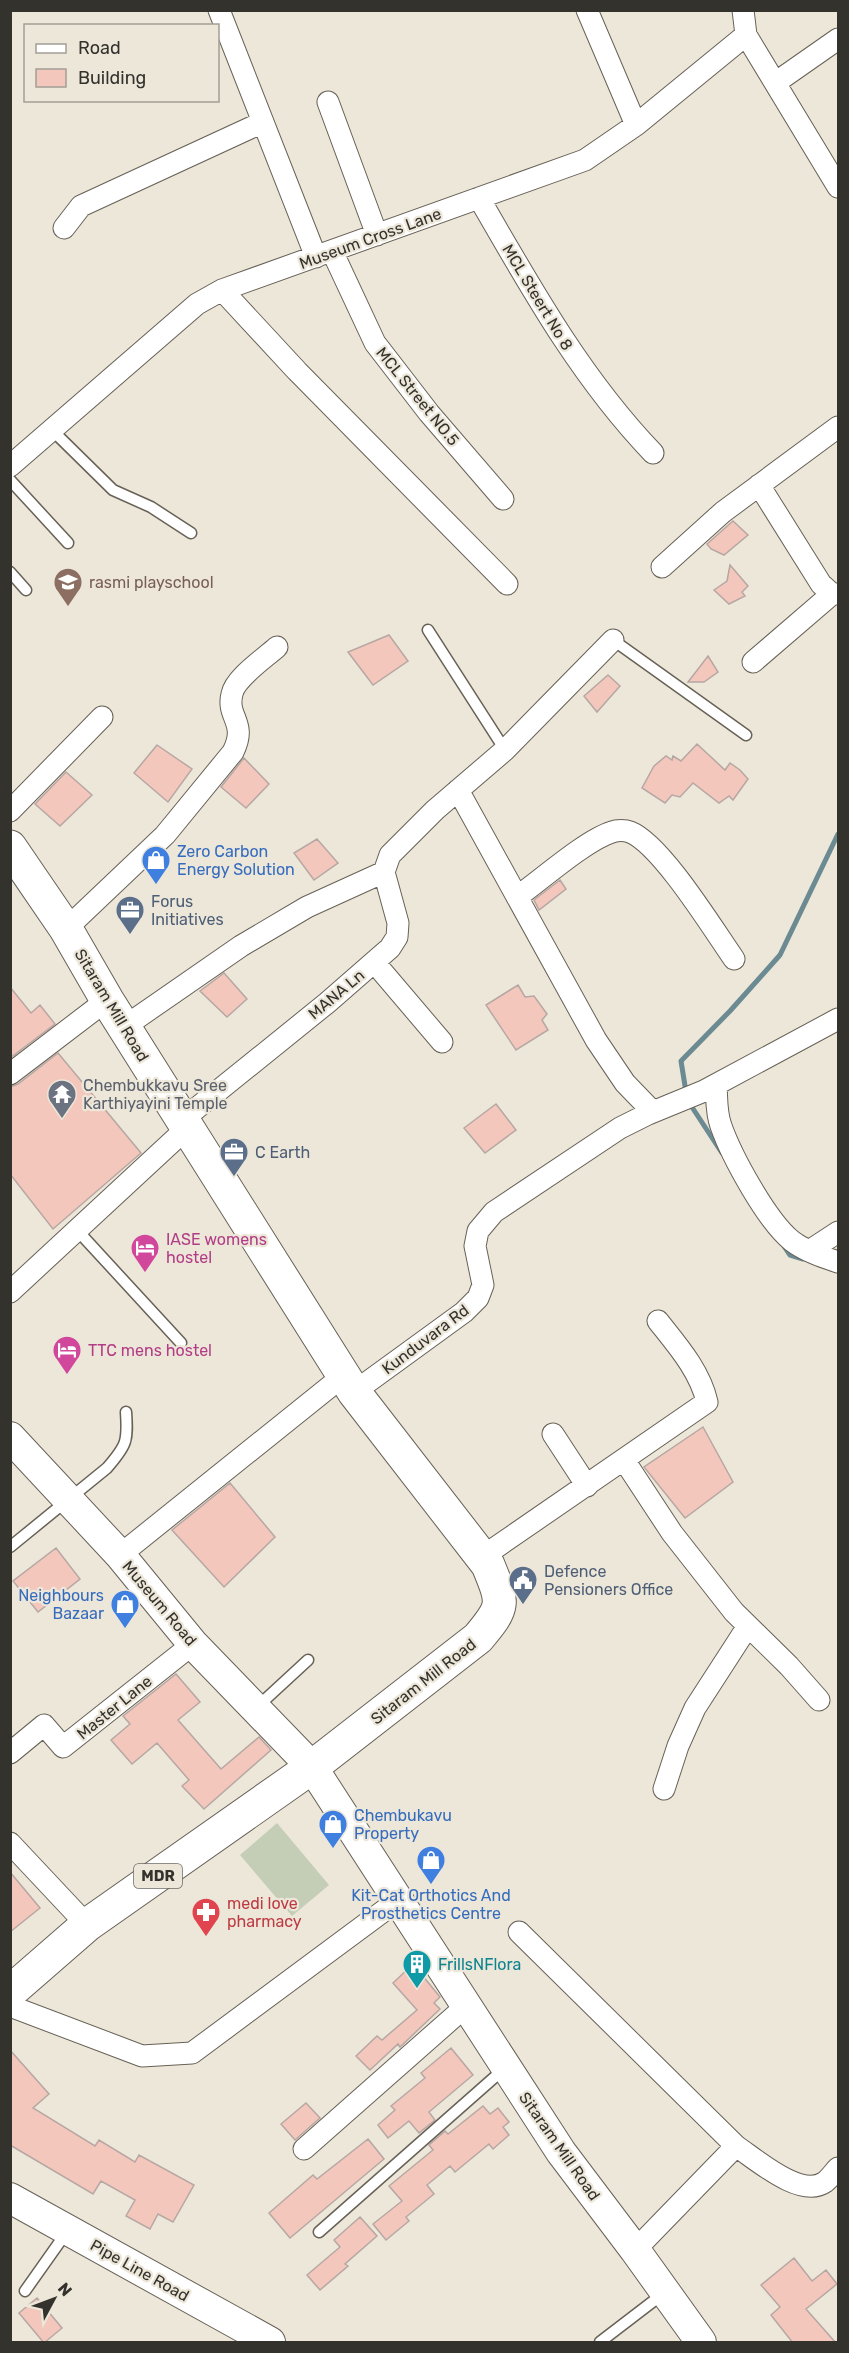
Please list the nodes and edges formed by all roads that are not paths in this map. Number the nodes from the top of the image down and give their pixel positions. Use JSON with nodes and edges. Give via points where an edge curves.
{"nodes":[{"id":1,"x":219,"y":10,"type":"edge"},
{"id":2,"x":587,"y":10,"type":"edge"},
{"id":3,"x":743,"y":10,"type":"edge"},
{"id":4,"x":746,"y":35,"type":"junction"},
{"id":5,"x":838,"y":39,"type":"edge"},
{"id":6,"x":775,"y":83,"type":"junction"},
{"id":7,"x":328,"y":102,"type":"dead end"},
{"id":8,"x":263,"y":122,"type":"junction"},
{"id":9,"x":636,"y":125,"type":"junction"},
{"id":10,"x":837,"y":179,"type":"edge"},
{"id":11,"x":479,"y":198,"type":"junction"},
{"id":12,"x":64,"y":228,"type":"dead end"},
{"id":13,"x":377,"y":235,"type":"junction"},
{"id":14,"x":324,"y":254,"type":"junction"},
{"id":15,"x":222,"y":290,"type":"junction"},
{"id":16,"x":838,"y":426,"type":"edge"},
{"id":17,"x":52,"y":430,"type":"junction"},
{"id":18,"x":653,"y":453,"type":"dead end"},
{"id":19,"x":10,"y":465,"type":"edge"},
{"id":20,"x":10,"y":480,"type":"edge"},
{"id":21,"x":759,"y":485,"type":"junction"},
{"id":22,"x":503,"y":499,"type":"dead end"},
{"id":23,"x":191,"y":533,"type":"dead end"},
{"id":24,"x":68,"y":543,"type":"dead end"},
{"id":25,"x":662,"y":567,"type":"dead end"},
{"id":26,"x":10,"y":573,"type":"edge"},
{"id":27,"x":507,"y":584,"type":"dead end"},
{"id":28,"x":26,"y":590,"type":"dead end"},
{"id":29,"x":835,"y":594,"type":"edge"},
{"id":30,"x":428,"y":630,"type":"dead end"},
{"id":31,"x":613,"y":640,"type":"joint"},
{"id":32,"x":277,"y":647,"type":"dead end"},
{"id":33,"x":753,"y":662,"type":"dead end"},
{"id":34,"x":102,"y":717,"type":"dead end"},
{"id":35,"x":746,"y":735,"type":"dead end"},
{"id":36,"x":505,"y":750,"type":"junction"},
{"id":37,"x":458,"y":790,"type":"junction"},
{"id":38,"x":10,"y":812,"type":"edge"},
{"id":39,"x":10,"y":847,"type":"edge"},
{"id":40,"x":384,"y":872,"type":"junction"},
{"id":41,"x":517,"y":897,"type":"junction"},
{"id":42,"x":66,"y":929,"type":"junction"},
{"id":43,"x":734,"y":959,"type":"dead end"},
{"id":44,"x":374,"y":962,"type":"junction"},
{"id":45,"x":107,"y":1000,"type":"junction"},
{"id":46,"x":838,"y":1019,"type":"edge"},
{"id":47,"x":124,"y":1027,"type":"junction"},
{"id":48,"x":442,"y":1042,"type":"dead end"},
{"id":49,"x":10,"y":1074,"type":"edge"},
{"id":50,"x":710,"y":1088,"type":"junction"},
{"id":51,"x":653,"y":1112,"type":"junction"},
{"id":52,"x":185,"y":1124,"type":"junction"},
{"id":53,"x":77,"y":1230,"type":"junction"},
{"id":54,"x":838,"y":1232,"type":"edge"},
{"id":55,"x":809,"y":1251,"type":"junction"},
{"id":56,"x":838,"y":1262,"type":"edge"},
{"id":57,"x":10,"y":1292,"type":"edge"},
{"id":58,"x":658,"y":1321,"type":"dead end"},
{"id":59,"x":181,"y":1343,"type":"dead end"},
{"id":60,"x":349,"y":1384,"type":"junction"},
{"id":61,"x":126,"y":1412,"type":"dead end"},
{"id":62,"x":553,"y":1434,"type":"dead end"},
{"id":63,"x":10,"y":1437,"type":"edge"},
{"id":64,"x":624,"y":1460,"type":"junction"},
{"id":65,"x":588,"y":1485,"type":"junction"},
{"id":66,"x":70,"y":1499,"type":"junction"},
{"id":67,"x":10,"y":1547,"type":"edge"},
{"id":68,"x":120,"y":1555,"type":"junction"},
{"id":69,"x":482,"y":1557,"type":"junction"},
{"id":70,"x":748,"y":1626,"type":"junction"},
{"id":71,"x":193,"y":1644,"type":"junction"},
{"id":72,"x":308,"y":1660,"type":"dead end"},
{"id":73,"x":819,"y":1700,"type":"dead end"},
{"id":74,"x":255,"y":1709,"type":"junction"},
{"id":75,"x":10,"y":1753,"type":"edge"},
{"id":76,"x":312,"y":1767,"type":"junction"},
{"id":77,"x":664,"y":1789,"type":"dead end"},
{"id":78,"x":10,"y":1843,"type":"edge"},
{"id":79,"x":397,"y":1901,"type":"junction"},
{"id":80,"x":87,"y":1925,"type":"junction"},
{"id":81,"x":519,"y":1932,"type":"dead end"},
{"id":82,"x":10,"y":1992,"type":"edge"},
{"id":83,"x":10,"y":2006,"type":"edge"},
{"id":84,"x":466,"y":2006,"type":"junction"},
{"id":85,"x":506,"y":2067,"type":"junction"},
{"id":86,"x":736,"y":2146,"type":"junction"},
{"id":87,"x":304,"y":2149,"type":"dead end"},
{"id":88,"x":838,"y":2168,"type":"edge"},
{"id":89,"x":10,"y":2198,"type":"edge"},
{"id":90,"x":68,"y":2230,"type":"junction"},
{"id":91,"x":319,"y":2232,"type":"dead end"},
{"id":92,"x":635,"y":2250,"type":"junction"},
{"id":93,"x":25,"y":2291,"type":"dead end"},
{"id":94,"x":664,"y":2292,"type":"junction"},
{"id":95,"x":270,"y":2343,"type":"edge"},
{"id":96,"x":600,"y":2343,"type":"edge"},
{"id":97,"x":701,"y":2343,"type":"edge"}],
"edges":[{"from":1,"to":8,"type":"street","name":"MCL Street NO.5"},
{"from":2,"to":9,"type":"street"},
{"from":3,"to":4,"type":"street"},
{"from":4,"to":6,"type":"street"},
{"from":4,"to":9,"type":"street","name":"Museum Cross Lane"},
{"from":5,"to":6,"type":"street"},
{"from":6,"to":10,"type":"street"},
{"from":7,"to":13,"type":"street"},
{"from":8,"to":12,"type":"street","via":[[81,206]]},
{"from":8,"to":14,"type":"street","name":"MCL Street NO.5"},
{"from":9,"to":11,"type":"street","name":"Museum Cross Lane","via":[[585,160]]},
{"from":11,"to":13,"type":"street","name":"Museum Cross Lane"},
{"from":11,"to":18,"type":"street","name":"MCL Steert No 8","via":[[565,344],[600,393]]},
{"from":13,"to":14,"type":"street","name":"Museum Cross Lane"},
{"from":14,"to":15,"type":"street","name":"Museum Cross Lane"},
{"from":14,"to":22,"type":"street","name":"MCL Street NO.5","via":[[375,343]]},
{"from":15,"to":17,"type":"street","name":"Museum Cross Lane","via":[[197,304]]},
{"from":15,"to":27,"type":"street"},
{"from":16,"to":21,"type":"street"},
{"from":17,"to":19,"type":"street","name":"Museum Cross Lane"},
{"from":17,"to":23,"type":"lane","via":[[113,490],[151,507]]},
{"from":20,"to":24,"type":"lane"},
{"from":21,"to":25,"type":"street"},
{"from":21,"to":29,"type":"street","via":[[821,584]]},
{"from":26,"to":28,"type":"lane"},
{"from":29,"to":33,"type":"street"},
{"from":30,"to":36,"type":"lane"},
{"from":31,"to":35,"type":"lane"},
{"from":31,"to":36,"type":"street"},
{"from":32,"to":42,"type":"street","via":[[239,680],[232,693],[232,712],[240,730],[233,752],[165,835]]},
{"from":34,"to":38,"type":"street"},
{"from":36,"to":37,"type":"street"},
{"from":37,"to":40,"type":"street","via":[[390,855]]},
{"from":37,"to":41,"type":"street"},
{"from":39,"to":42,"type":"main road","name":"Sitaram Mill Road"},
{"from":40,"to":44,"type":"street","name":"MANA Ln","via":[[398,923],[397,937]]},
{"from":40,"to":47,"type":"street","via":[[307,907],[241,946]]},
{"from":41,"to":43,"type":"street","via":[[594,841],[613,831],[628,830],[642,839],[672,872]]},
{"from":41,"to":51,"type":"street","via":[[596,1040],[625,1083]]},
{"from":42,"to":45,"type":"main road","name":"Sitaram Mill Road"},
{"from":44,"to":48,"type":"street"},
{"from":44,"to":52,"type":"street","name":"MANA Ln"},
{"from":45,"to":47,"type":"main road","name":"Sitaram Mill Road"},
{"from":45,"to":49,"type":"street"},
{"from":46,"to":50,"type":"street"},
{"from":47,"to":52,"type":"main road","name":"Sitaram Mill Road"},
{"from":50,"to":51,"type":"street"},
{"from":50,"to":55,"type":"street","via":[[733,1154],[778,1226]]},
{"from":51,"to":60,"type":"street","name":"Kunduvara Rd","via":[[620,1128],[494,1212],[478,1231],[475,1245],[483,1285],[478,1298],[464,1312]]},
{"from":52,"to":53,"type":"street","name":"MANA Ln"},
{"from":52,"to":60,"type":"main road","name":"Sitaram Mill Road"},
{"from":53,"to":57,"type":"street","name":"MANA Ln"},
{"from":53,"to":59,"type":"lane"},
{"from":54,"to":55,"type":"street"},
{"from":55,"to":56,"type":"street"},
{"from":58,"to":64,"type":"street","via":[[682,1351],[707,1402]]},
{"from":60,"to":68,"type":"street","name":"Kunduvara Rd"},
{"from":60,"to":69,"type":"main road","name":"Sitaram Mill Road"},
{"from":61,"to":66,"type":"lane","via":[[128,1437],[120,1453]]},
{"from":62,"to":65,"type":"street"},
{"from":63,"to":66,"type":"main road","name":"Museum Road"},
{"from":64,"to":65,"type":"street"},
{"from":64,"to":70,"type":"street","via":[[672,1533]]},
{"from":65,"to":69,"type":"street"},
{"from":66,"to":67,"type":"lane"},
{"from":66,"to":68,"type":"main road","name":"Museum Road"},
{"from":68,"to":71,"type":"main road","name":"Museum Road"},
{"from":69,"to":76,"type":"main road","name":"Sitaram Mill Road","via":[[501,1596],[495,1617],[477,1638]]},
{"from":70,"to":73,"type":"street"},
{"from":70,"to":77,"type":"street","via":[[695,1708]]},
{"from":71,"to":74,"type":"main road","name":"Museum Road"},
{"from":71,"to":75,"type":"street","name":"Master Lane","via":[[63,1748],[44,1725]]},
{"from":72,"to":74,"type":"lane"},
{"from":74,"to":76,"type":"main road","name":"Museum Road"},
{"from":76,"to":79,"type":"main road","name":"Sitaram Mill Road"},
{"from":76,"to":80,"type":"main road","number":"MDR"},
{"from":78,"to":80,"type":"street"},
{"from":79,"to":83,"type":"street","via":[[192,2053],[142,2056]]},
{"from":79,"to":84,"type":"main road","name":"Sitaram Mill Road"},
{"from":80,"to":82,"type":"main road","number":"MDR"},
{"from":81,"to":86,"type":"street"},
{"from":84,"to":85,"type":"main road","name":"Sitaram Mill Road"},
{"from":84,"to":87,"type":"street"},
{"from":85,"to":91,"type":"lane"},
{"from":85,"to":92,"type":"main road","name":"Sitaram Mill Road","via":[[561,2152]]},
{"from":86,"to":88,"type":"street","via":[[801,2186],[814,2187],[825,2182]]},
{"from":86,"to":92,"type":"street"},
{"from":89,"to":90,"type":"main road","name":"Pipe Line Road"},
{"from":90,"to":93,"type":"lane"},
{"from":90,"to":95,"type":"main road","name":"Pipe Line Road"},
{"from":92,"to":94,"type":"main road","name":"Sitaram Mill Road"},
{"from":94,"to":96,"type":"lane"},
{"from":94,"to":97,"type":"main road","name":"Sitaram Mill Road"}]}
